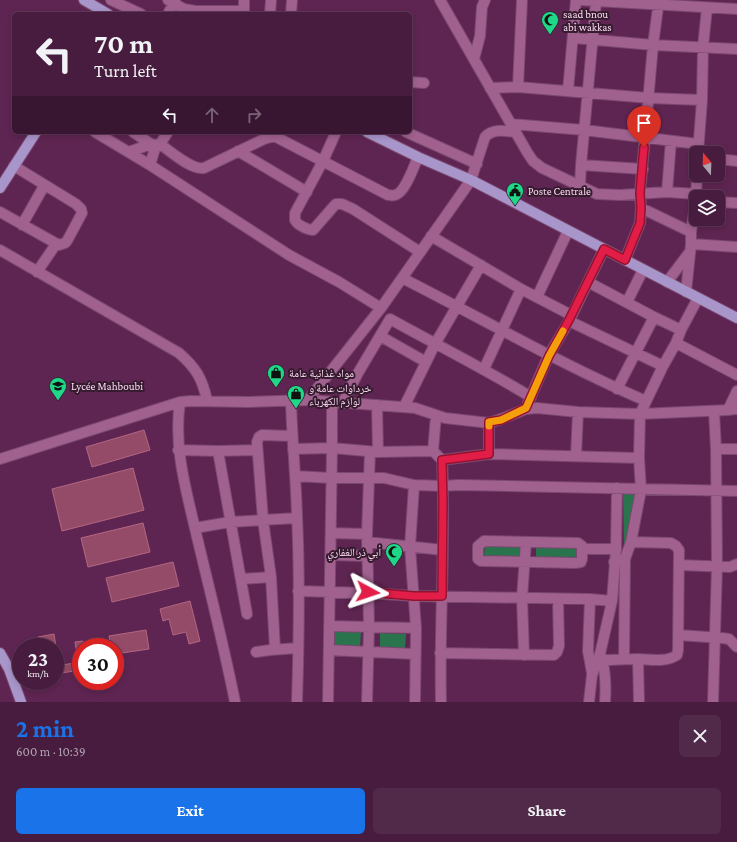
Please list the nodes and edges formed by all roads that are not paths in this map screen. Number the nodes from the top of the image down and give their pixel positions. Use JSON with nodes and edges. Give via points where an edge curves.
{"nodes":[{"id":1,"x":84,"y":0,"type":"edge"},
{"id":2,"x":111,"y":0,"type":"edge"},
{"id":3,"x":244,"y":0,"type":"edge"},
{"id":4,"x":271,"y":0,"type":"edge"},
{"id":5,"x":292,"y":0,"type":"edge"},
{"id":6,"x":440,"y":0,"type":"edge"},
{"id":7,"x":484,"y":0,"type":"edge"},
{"id":8,"x":522,"y":0,"type":"edge"},
{"id":9,"x":577,"y":0,"type":"edge"},
{"id":10,"x":172,"y":1,"type":"edge"},
{"id":11,"x":596,"y":2,"type":"junction"},
{"id":12,"x":659,"y":2,"type":"edge"},
{"id":13,"x":691,"y":3,"type":"edge"},
{"id":14,"x":707,"y":8,"type":"junction"},
{"id":15,"x":737,"y":9,"type":"edge"},
{"id":16,"x":105,"y":12,"type":"edge"},
{"id":17,"x":137,"y":12,"type":"edge"},
{"id":18,"x":169,"y":12,"type":"edge"},
{"id":19,"x":183,"y":12,"type":"edge"},
{"id":20,"x":201,"y":12,"type":"edge"},
{"id":21,"x":232,"y":12,"type":"edge"},
{"id":22,"x":244,"y":12,"type":"edge"},
{"id":23,"x":270,"y":12,"type":"edge"},
{"id":24,"x":291,"y":12,"type":"edge"},
{"id":25,"x":574,"y":38,"type":"junction"},
{"id":26,"x":594,"y":39,"type":"junction"},
{"id":27,"x":653,"y":45,"type":"junction"},
{"id":28,"x":703,"y":47,"type":"junction"},
{"id":29,"x":737,"y":49,"type":"edge"},
{"id":30,"x":474,"y":59,"type":"junction"},
{"id":31,"x":412,"y":82,"type":"edge"},
{"id":32,"x":424,"y":83,"type":"dead end"},
{"id":33,"x":518,"y":87,"type":"junction"},
{"id":34,"x":490,"y":88,"type":"junction"},
{"id":35,"x":568,"y":91,"type":"junction"},
{"id":36,"x":587,"y":93,"type":"junction"},
{"id":37,"x":649,"y":98,"type":"junction"},
{"id":38,"x":702,"y":100,"type":"junction"},
{"id":39,"x":514,"y":128,"type":"junction"},
{"id":40,"x":584,"y":130,"type":"junction"},
{"id":41,"x":35,"y":134,"type":"edge"},
{"id":42,"x":98,"y":134,"type":"edge"},
{"id":43,"x":137,"y":134,"type":"edge"},
{"id":44,"x":166,"y":134,"type":"edge"},
{"id":45,"x":335,"y":134,"type":"edge"},
{"id":46,"x":371,"y":134,"type":"edge"},
{"id":47,"x":410,"y":134,"type":"edge"},
{"id":48,"x":645,"y":136,"type":"junction"},
{"id":49,"x":671,"y":141,"type":"junction"},
{"id":50,"x":156,"y":144,"type":"junction"},
{"id":51,"x":690,"y":146,"type":"edge"},
{"id":52,"x":698,"y":146,"type":"edge"},
{"id":53,"x":238,"y":151,"type":"junction"},
{"id":54,"x":129,"y":152,"type":"junction"},
{"id":55,"x":418,"y":157,"type":"junction"},
{"id":56,"x":725,"y":160,"type":"edge"},
{"id":57,"x":322,"y":161,"type":"junction"},
{"id":58,"x":737,"y":161,"type":"edge"},
{"id":59,"x":477,"y":164,"type":"junction"},
{"id":60,"x":150,"y":165,"type":"junction"},
{"id":61,"x":581,"y":165,"type":"junction"},
{"id":62,"x":14,"y":166,"type":"junction"},
{"id":63,"x":643,"y":169,"type":"junction"},
{"id":64,"x":471,"y":180,"type":"junction"},
{"id":65,"x":44,"y":186,"type":"junction"},
{"id":66,"x":580,"y":186,"type":"junction"},
{"id":67,"x":0,"y":188,"type":"edge"},
{"id":68,"x":307,"y":192,"type":"junction"},
{"id":69,"x":667,"y":192,"type":"junction"},
{"id":70,"x":640,"y":193,"type":"junction"},
{"id":71,"x":689,"y":197,"type":"edge"},
{"id":72,"x":725,"y":203,"type":"edge"},
{"id":73,"x":737,"y":204,"type":"edge"},
{"id":74,"x":641,"y":208,"type":"junction"},
{"id":75,"x":0,"y":212,"type":"edge"},
{"id":76,"x":22,"y":225,"type":"junction"},
{"id":77,"x":692,"y":226,"type":"edge"},
{"id":78,"x":568,"y":231,"type":"junction"},
{"id":79,"x":691,"y":232,"type":"junction"},
{"id":80,"x":431,"y":236,"type":"junction"},
{"id":81,"x":56,"y":244,"type":"junction"},
{"id":82,"x":737,"y":247,"type":"edge"},
{"id":83,"x":690,"y":248,"type":"junction"},
{"id":84,"x":604,"y":249,"type":"junction"},
{"id":85,"x":0,"y":250,"type":"edge"},
{"id":86,"x":420,"y":252,"type":"junction"},
{"id":87,"x":625,"y":260,"type":"junction"},
{"id":88,"x":481,"y":265,"type":"junction"},
{"id":89,"x":643,"y":270,"type":"junction"},
{"id":90,"x":37,"y":272,"type":"junction"},
{"id":91,"x":402,"y":278,"type":"junction"},
{"id":92,"x":588,"y":282,"type":"junction"},
{"id":93,"x":667,"y":282,"type":"junction"},
{"id":94,"x":522,"y":289,"type":"junction"},
{"id":95,"x":686,"y":292,"type":"junction"},
{"id":96,"x":537,"y":297,"type":"junction"},
{"id":97,"x":698,"y":298,"type":"junction"},
{"id":98,"x":627,"y":302,"type":"junction"},
{"id":99,"x":457,"y":306,"type":"junction"},
{"id":100,"x":379,"y":310,"type":"junction"},
{"id":101,"x":654,"y":317,"type":"junction"},
{"id":102,"x":570,"y":318,"type":"junction"},
{"id":103,"x":737,"y":318,"type":"edge"},
{"id":104,"x":390,"y":319,"type":"junction"},
{"id":105,"x":501,"y":330,"type":"junction"},
{"id":106,"x":681,"y":330,"type":"junction"},
{"id":107,"x":380,"y":336,"type":"junction"},
{"id":108,"x":676,"y":343,"type":"junction"},
{"id":109,"x":435,"y":344,"type":"junction"},
{"id":110,"x":636,"y":354,"type":"junction"},
{"id":111,"x":549,"y":356,"type":"junction"},
{"id":112,"x":426,"y":362,"type":"junction"},
{"id":113,"x":663,"y":366,"type":"junction"},
{"id":114,"x":484,"y":369,"type":"junction"},
{"id":115,"x":737,"y":375,"type":"edge"},
{"id":116,"x":617,"y":389,"type":"junction"},
{"id":117,"x":737,"y":391,"type":"edge"},
{"id":118,"x":531,"y":397,"type":"junction"},
{"id":119,"x":207,"y":400,"type":"junction"},
{"id":120,"x":308,"y":400,"type":"junction"},
{"id":121,"x":291,"y":401,"type":"junction"},
{"id":122,"x":646,"y":401,"type":"junction"},
{"id":123,"x":180,"y":402,"type":"junction"},
{"id":124,"x":332,"y":402,"type":"junction"},
{"id":125,"x":343,"y":402,"type":"junction"},
{"id":126,"x":377,"y":405,"type":"junction"},
{"id":127,"x":404,"y":407,"type":"junction"},
{"id":128,"x":526,"y":408,"type":"junction"},
{"id":129,"x":733,"y":410,"type":"edge"},
{"id":130,"x":714,"y":411,"type":"junction"},
{"id":131,"x":578,"y":412,"type":"junction"},
{"id":132,"x":640,"y":414,"type":"junction"},
{"id":133,"x":436,"y":416,"type":"junction"},
{"id":134,"x":489,"y":422,"type":"junction"},
{"id":135,"x":292,"y":436,"type":"junction"},
{"id":136,"x":332,"y":448,"type":"junction"},
{"id":137,"x":293,"y":449,"type":"junction"},
{"id":138,"x":716,"y":449,"type":"junction"},
{"id":139,"x":737,"y":449,"type":"edge"},
{"id":140,"x":178,"y":450,"type":"junction"},
{"id":141,"x":257,"y":450,"type":"junction"},
{"id":142,"x":218,"y":451,"type":"junction"},
{"id":143,"x":433,"y":451,"type":"junction"},
{"id":144,"x":374,"y":452,"type":"junction"},
{"id":145,"x":489,"y":454,"type":"junction"},
{"id":146,"x":576,"y":456,"type":"junction"},
{"id":147,"x":639,"y":458,"type":"junction"},
{"id":148,"x":0,"y":459,"type":"edge"},
{"id":149,"x":442,"y":460,"type":"junction"},
{"id":150,"x":295,"y":476,"type":"junction"},
{"id":151,"x":331,"y":478,"type":"junction"},
{"id":152,"x":369,"y":478,"type":"junction"},
{"id":153,"x":414,"y":485,"type":"junction"},
{"id":154,"x":443,"y":486,"type":"junction"},
{"id":155,"x":617,"y":488,"type":"junction"},
{"id":156,"x":641,"y":490,"type":"junction"},
{"id":157,"x":716,"y":491,"type":"junction"},
{"id":158,"x":737,"y":491,"type":"edge"},
{"id":159,"x":297,"y":518,"type":"junction"},
{"id":160,"x":263,"y":520,"type":"junction"},
{"id":161,"x":230,"y":522,"type":"junction"},
{"id":162,"x":195,"y":528,"type":"junction"},
{"id":163,"x":331,"y":533,"type":"junction"},
{"id":164,"x":367,"y":538,"type":"junction"},
{"id":165,"x":526,"y":542,"type":"junction"},
{"id":166,"x":631,"y":542,"type":"junction"},
{"id":167,"x":410,"y":547,"type":"junction"},
{"id":168,"x":583,"y":549,"type":"junction"},
{"id":169,"x":616,"y":549,"type":"junction"},
{"id":170,"x":443,"y":550,"type":"junction"},
{"id":171,"x":331,"y":555,"type":"junction"},
{"id":172,"x":367,"y":556,"type":"junction"},
{"id":173,"x":625,"y":559,"type":"junction"},
{"id":174,"x":526,"y":562,"type":"junction"},
{"id":175,"x":614,"y":562,"type":"junction"},
{"id":176,"x":737,"y":564,"type":"edge"},
{"id":177,"x":679,"y":565,"type":"junction"},
{"id":178,"x":717,"y":566,"type":"junction"},
{"id":179,"x":271,"y":577,"type":"junction"},
{"id":180,"x":242,"y":579,"type":"junction"},
{"id":181,"x":298,"y":591,"type":"junction"},
{"id":182,"x":330,"y":592,"type":"junction"},
{"id":183,"x":368,"y":592,"type":"junction"},
{"id":184,"x":414,"y":596,"type":"junction"},
{"id":185,"x":442,"y":596,"type":"junction"},
{"id":186,"x":522,"y":598,"type":"junction"},
{"id":187,"x":558,"y":599,"type":"junction"},
{"id":188,"x":590,"y":599,"type":"junction"},
{"id":189,"x":612,"y":601,"type":"junction"},
{"id":190,"x":247,"y":614,"type":"dead end"},
{"id":191,"x":329,"y":626,"type":"junction"},
{"id":192,"x":369,"y":627,"type":"junction"},
{"id":193,"x":416,"y":628,"type":"junction"},
{"id":194,"x":678,"y":635,"type":"junction"},
{"id":195,"x":714,"y":636,"type":"junction"},
{"id":196,"x":737,"y":647,"type":"edge"},
{"id":197,"x":298,"y":648,"type":"junction"},
{"id":198,"x":275,"y":649,"type":"junction"},
{"id":199,"x":329,"y":650,"type":"junction"},
{"id":200,"x":256,"y":652,"type":"dead end"},
{"id":201,"x":368,"y":652,"type":"junction"},
{"id":202,"x":440,"y":653,"type":"junction"},
{"id":203,"x":415,"y":654,"type":"junction"},
{"id":204,"x":524,"y":654,"type":"junction"},
{"id":205,"x":0,"y":655,"type":"edge"},
{"id":206,"x":601,"y":657,"type":"junction"},
{"id":207,"x":624,"y":659,"type":"junction"},
{"id":208,"x":638,"y":659,"type":"junction"},
{"id":209,"x":592,"y":675,"type":"junction"},
{"id":210,"x":21,"y":702,"type":"edge"},
{"id":211,"x":235,"y":702,"type":"edge"},
{"id":212,"x":296,"y":702,"type":"edge"},
{"id":213,"x":328,"y":702,"type":"edge"},
{"id":214,"x":367,"y":702,"type":"edge"},
{"id":215,"x":415,"y":702,"type":"edge"},
{"id":216,"x":441,"y":702,"type":"edge"},
{"id":217,"x":589,"y":702,"type":"edge"},
{"id":218,"x":605,"y":702,"type":"edge"},
{"id":219,"x":639,"y":702,"type":"edge"},
{"id":220,"x":712,"y":702,"type":"edge"}],
"edges":[{"from":1,"to":16,"type":"main road"},
{"from":2,"to":17,"type":"street"},
{"from":3,"to":22,"type":"street"},
{"from":4,"to":23,"type":"street"},
{"from":5,"to":24,"type":"street"},
{"from":6,"to":30,"type":"street"},
{"from":7,"to":30,"type":"street","via":[[480,36]]},
{"from":8,"to":33,"type":"street"},
{"from":9,"to":11,"type":"street"},
{"from":9,"to":25,"type":"street"},
{"from":10,"to":18,"type":"street"},
{"from":10,"to":19,"type":"street"},
{"from":11,"to":12,"type":"street"},
{"from":11,"to":26,"type":"street"},
{"from":12,"to":13,"type":"street"},
{"from":12,"to":27,"type":"street"},
{"from":13,"to":14,"type":"street"},
{"from":14,"to":15,"type":"street"},
{"from":14,"to":28,"type":"street"},
{"from":20,"to":21,"type":"street"},
{"from":25,"to":26,"type":"street"},
{"from":25,"to":35,"type":"street"},
{"from":26,"to":27,"type":"street"},
{"from":26,"to":36,"type":"street"},
{"from":27,"to":28,"type":"street"},
{"from":27,"to":37,"type":"street"},
{"from":28,"to":29,"type":"street"},
{"from":28,"to":38,"type":"street"},
{"from":30,"to":34,"type":"street"},
{"from":31,"to":32,"type":"street"},
{"from":33,"to":34,"type":"street"},
{"from":33,"to":35,"type":"street"},
{"from":34,"to":39,"type":"street"},
{"from":35,"to":36,"type":"street"},
{"from":36,"to":37,"type":"street"},
{"from":36,"to":40,"type":"street"},
{"from":37,"to":38,"type":"street"},
{"from":37,"to":48,"type":"street"},
{"from":38,"to":52,"type":"street"},
{"from":39,"to":40,"type":"street"},
{"from":39,"to":59,"type":"street","via":[[487,134]]},
{"from":39,"to":66,"type":"street","via":[[537,165]]},
{"from":40,"to":48,"type":"street"},
{"from":40,"to":61,"type":"street"},
{"from":41,"to":62,"type":"main road"},
{"from":42,"to":54,"type":"street"},
{"from":43,"to":50,"type":"street"},
{"from":44,"to":50,"type":"street"},
{"from":45,"to":57,"type":"street"},
{"from":46,"to":55,"type":"main road"},
{"from":47,"to":59,"type":"street"},
{"from":48,"to":49,"type":"street"},
{"from":48,"to":63,"type":"street"},
{"from":49,"to":51,"type":"street"},
{"from":49,"to":69,"type":"street"},
{"from":50,"to":53,"type":"street","via":[[200,168]]},
{"from":50,"to":54,"type":"street"},
{"from":50,"to":60,"type":"street"},
{"from":53,"to":57,"type":"street","via":[[271,137]]},
{"from":53,"to":68,"type":"street"},
{"from":54,"to":60,"type":"street"},
{"from":55,"to":57,"type":"street","via":[[406,184],[401,192],[395,195],[388,195]]},
{"from":55,"to":64,"type":"main road"},
{"from":56,"to":58,"type":"street"},
{"from":57,"to":68,"type":"street"},
{"from":59,"to":64,"type":"street"},
{"from":60,"to":100,"type":"street"},
{"from":61,"to":63,"type":"street"},
{"from":61,"to":66,"type":"street"},
{"from":62,"to":65,"type":"street"},
{"from":62,"to":67,"type":"main road"},
{"from":63,"to":70,"type":"street"},
{"from":64,"to":78,"type":"main road"},
{"from":64,"to":80,"type":"street"},
{"from":65,"to":76,"type":"street"},
{"from":65,"to":81,"type":"street","via":[[76,204],[82,213],[65,243]]},
{"from":66,"to":70,"type":"street","via":[[597,194]]},
{"from":68,"to":86,"type":"street","via":[[295,213],[295,218],[308,230],[316,228],[336,204],[342,204]]},
{"from":69,"to":70,"type":"street"},
{"from":69,"to":71,"type":"street"},
{"from":70,"to":74,"type":"street"},
{"from":72,"to":73,"type":"street"},
{"from":74,"to":79,"type":"street"},
{"from":74,"to":87,"type":"street","via":[[640,223]]},
{"from":75,"to":76,"type":"street"},
{"from":76,"to":81,"type":"street"},
{"from":77,"to":79,"type":"street"},
{"from":78,"to":84,"type":"main road"},
{"from":78,"to":96,"type":"street"},
{"from":79,"to":83,"type":"street"},
{"from":80,"to":86,"type":"street"},
{"from":80,"to":88,"type":"street"},
{"from":81,"to":90,"type":"street"},
{"from":82,"to":83,"type":"street"},
{"from":83,"to":93,"type":"street"},
{"from":83,"to":95,"type":"street"},
{"from":84,"to":87,"type":"main road"},
{"from":84,"to":92,"type":"street"},
{"from":85,"to":90,"type":"street"},
{"from":86,"to":91,"type":"street"},
{"from":87,"to":89,"type":"main road"},
{"from":88,"to":94,"type":"street"},
{"from":88,"to":99,"type":"street"},
{"from":89,"to":93,"type":"main road"},
{"from":89,"to":98,"type":"street"},
{"from":90,"to":119,"type":"street","via":[[179,353],[196,370],[203,383]]},
{"from":91,"to":99,"type":"street"},
{"from":91,"to":100,"type":"street"},
{"from":92,"to":98,"type":"street"},
{"from":92,"to":102,"type":"street"},
{"from":93,"to":95,"type":"main road"},
{"from":94,"to":96,"type":"street"},
{"from":94,"to":105,"type":"street"},
{"from":95,"to":97,"type":"main road"},
{"from":96,"to":102,"type":"street"},
{"from":97,"to":103,"type":"main road"},
{"from":97,"to":106,"type":"street"},
{"from":98,"to":101,"type":"street"},
{"from":99,"to":105,"type":"street"},
{"from":99,"to":109,"type":"street"},
{"from":100,"to":104,"type":"street"},
{"from":100,"to":120,"type":"street"},
{"from":101,"to":106,"type":"street"},
{"from":101,"to":110,"type":"street"},
{"from":102,"to":110,"type":"street"},
{"from":102,"to":111,"type":"street"},
{"from":104,"to":107,"type":"street"},
{"from":104,"to":109,"type":"street"},
{"from":105,"to":111,"type":"street"},
{"from":105,"to":114,"type":"street"},
{"from":106,"to":108,"type":"street"},
{"from":107,"to":112,"type":"street"},
{"from":107,"to":125,"type":"street"},
{"from":108,"to":113,"type":"street"},
{"from":108,"to":115,"type":"street"},
{"from":109,"to":112,"type":"street"},
{"from":109,"to":114,"type":"street"},
{"from":110,"to":113,"type":"street"},
{"from":110,"to":116,"type":"street"},
{"from":111,"to":116,"type":"street"},
{"from":111,"to":118,"type":"street"},
{"from":112,"to":127,"type":"street"},
{"from":113,"to":122,"type":"street"},
{"from":114,"to":118,"type":"street"},
{"from":116,"to":122,"type":"street"},
{"from":117,"to":129,"type":"street"},
{"from":118,"to":128,"type":"street"},
{"from":119,"to":121,"type":"street"},
{"from":119,"to":123,"type":"street"},
{"from":120,"to":121,"type":"street"},
{"from":120,"to":124,"type":"street"},
{"from":121,"to":135,"type":"street"},
{"from":122,"to":132,"type":"street"},
{"from":123,"to":140,"type":"street"},
{"from":123,"to":148,"type":"street"},
{"from":124,"to":125,"type":"street"},
{"from":124,"to":136,"type":"street"},
{"from":125,"to":126,"type":"street"},
{"from":126,"to":127,"type":"street"},
{"from":126,"to":144,"type":"street"},
{"from":127,"to":133,"type":"street","via":[[415,408]]},
{"from":128,"to":131,"type":"street"},
{"from":128,"to":134,"type":"street","via":[[501,420]]},
{"from":129,"to":130,"type":"street"},
{"from":130,"to":132,"type":"street"},
{"from":130,"to":138,"type":"street"},
{"from":131,"to":132,"type":"street"},
{"from":131,"to":146,"type":"street"},
{"from":132,"to":147,"type":"street"},
{"from":133,"to":134,"type":"street","via":[[462,421]]},
{"from":133,"to":143,"type":"street"},
{"from":134,"to":145,"type":"street"},
{"from":135,"to":137,"type":"street"},
{"from":135,"to":141,"type":"street","via":[[260,436],[257,438]]},
{"from":136,"to":137,"type":"street"},
{"from":136,"to":144,"type":"street"},
{"from":136,"to":151,"type":"street"},
{"from":137,"to":150,"type":"street"},
{"from":138,"to":139,"type":"street"},
{"from":138,"to":157,"type":"street"},
{"from":140,"to":142,"type":"street"},
{"from":140,"to":162,"type":"street"},
{"from":141,"to":142,"type":"street"},
{"from":141,"to":160,"type":"street"},
{"from":142,"to":161,"type":"street"},
{"from":143,"to":144,"type":"street"},
{"from":143,"to":149,"type":"street"},
{"from":144,"to":152,"type":"street"},
{"from":145,"to":146,"type":"street"},
{"from":145,"to":149,"type":"street"},
{"from":146,"to":147,"type":"street"},
{"from":147,"to":156,"type":"street"},
{"from":149,"to":154,"type":"street"},
{"from":150,"to":151,"type":"street"},
{"from":150,"to":159,"type":"street"},
{"from":151,"to":152,"type":"street"},
{"from":151,"to":163,"type":"street"},
{"from":152,"to":153,"type":"street","via":[[384,478]]},
{"from":152,"to":164,"type":"street"},
{"from":153,"to":154,"type":"street"},
{"from":153,"to":167,"type":"street"},
{"from":154,"to":155,"type":"street"},
{"from":154,"to":170,"type":"street"},
{"from":155,"to":156,"type":"street"},
{"from":155,"to":169,"type":"street"},
{"from":156,"to":157,"type":"street"},
{"from":156,"to":166,"type":"street"},
{"from":157,"to":158,"type":"street"},
{"from":157,"to":178,"type":"street"},
{"from":159,"to":160,"type":"street"},
{"from":159,"to":181,"type":"street"},
{"from":160,"to":161,"type":"street"},
{"from":160,"to":179,"type":"street"},
{"from":161,"to":162,"type":"street"},
{"from":161,"to":180,"type":"street"},
{"from":162,"to":211,"type":"street"},
{"from":163,"to":164,"type":"street"},
{"from":163,"to":171,"type":"street"},
{"from":164,"to":167,"type":"street"},
{"from":164,"to":172,"type":"street"},
{"from":165,"to":168,"type":"street","via":[[575,542],[581,544]]},
{"from":165,"to":174,"type":"street"},
{"from":165,"to":174,"type":"street","via":[[484,541],[478,546],[478,559],[482,562]]},
{"from":166,"to":173,"type":"street"},
{"from":166,"to":177,"type":"street","via":[[671,543],[679,550]]},
{"from":167,"to":170,"type":"street"},
{"from":167,"to":184,"type":"street"},
{"from":168,"to":169,"type":"street"},
{"from":168,"to":174,"type":"street","via":[[582,560],[578,563]]},
{"from":169,"to":175,"type":"street"},
{"from":170,"to":185,"type":"street"},
{"from":171,"to":172,"type":"street"},
{"from":171,"to":182,"type":"street"},
{"from":172,"to":183,"type":"street"},
{"from":173,"to":175,"type":"street"},
{"from":173,"to":207,"type":"street"},
{"from":174,"to":186,"type":"street"},
{"from":175,"to":189,"type":"street"},
{"from":176,"to":178,"type":"street","via":[[730,567]]},
{"from":177,"to":178,"type":"street"},
{"from":177,"to":194,"type":"street"},
{"from":178,"to":195,"type":"street"},
{"from":179,"to":180,"type":"street"},
{"from":179,"to":198,"type":"street"},
{"from":180,"to":190,"type":"street"},
{"from":181,"to":182,"type":"street"},
{"from":181,"to":197,"type":"street"},
{"from":182,"to":183,"type":"street"},
{"from":182,"to":191,"type":"street"},
{"from":183,"to":184,"type":"street"},
{"from":183,"to":192,"type":"street"},
{"from":184,"to":185,"type":"street"},
{"from":184,"to":193,"type":"street"},
{"from":185,"to":186,"type":"street"},
{"from":185,"to":202,"type":"street"},
{"from":186,"to":187,"type":"street"},
{"from":186,"to":204,"type":"street"},
{"from":187,"to":188,"type":"street"},
{"from":187,"to":204,"type":"street","via":[[557,652],[549,656]]},
{"from":188,"to":189,"type":"street"},
{"from":188,"to":209,"type":"street","via":[[588,651]]},
{"from":189,"to":206,"type":"street"},
{"from":191,"to":192,"type":"street"},
{"from":191,"to":199,"type":"street"},
{"from":192,"to":193,"type":"street"},
{"from":192,"to":201,"type":"street"},
{"from":193,"to":203,"type":"street"},
{"from":194,"to":195,"type":"street"},
{"from":194,"to":208,"type":"street","via":[[678,650],[674,657]]},
{"from":195,"to":196,"type":"street","via":[[729,640]]},
{"from":195,"to":220,"type":"street"},
{"from":197,"to":198,"type":"street"},
{"from":197,"to":212,"type":"street"},
{"from":198,"to":200,"type":"street"},
{"from":199,"to":201,"type":"street"},
{"from":199,"to":213,"type":"street"},
{"from":201,"to":203,"type":"street"},
{"from":201,"to":214,"type":"street"},
{"from":202,"to":204,"type":"street"},
{"from":202,"to":216,"type":"street"},
{"from":203,"to":215,"type":"street"},
{"from":205,"to":210,"type":"main road","via":[[9,669]]},
{"from":206,"to":207,"type":"street"},
{"from":206,"to":209,"type":"street"},
{"from":206,"to":218,"type":"street"},
{"from":207,"to":208,"type":"street"},
{"from":208,"to":219,"type":"street"},
{"from":209,"to":217,"type":"street"}]}
